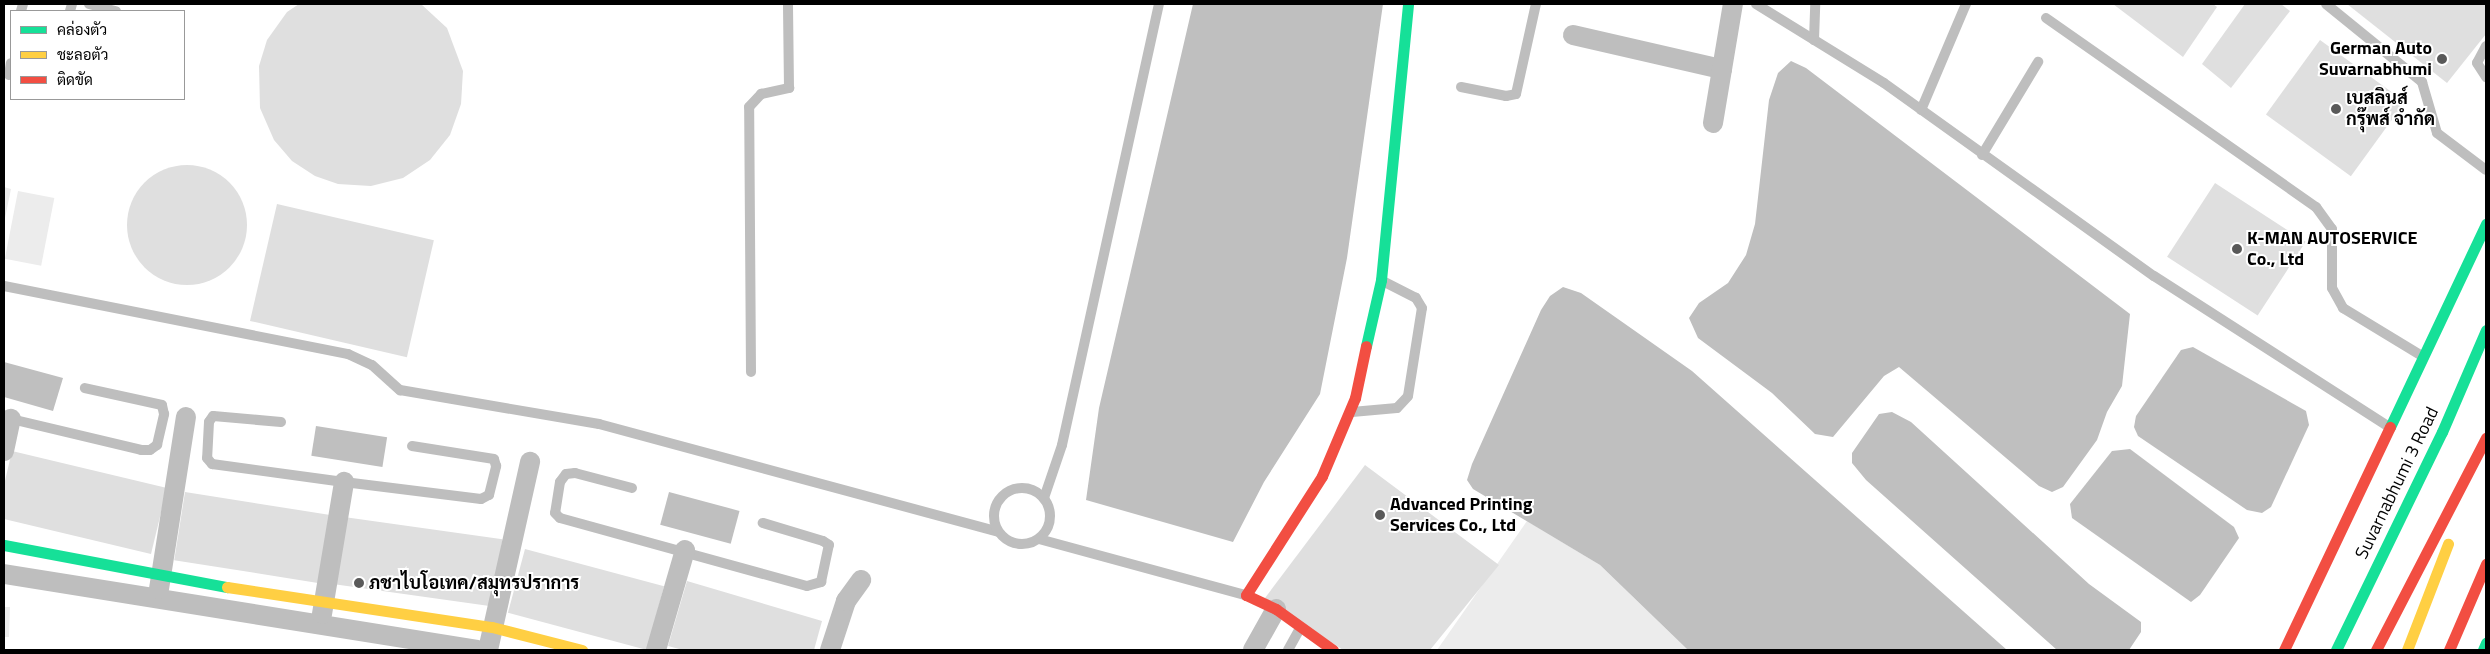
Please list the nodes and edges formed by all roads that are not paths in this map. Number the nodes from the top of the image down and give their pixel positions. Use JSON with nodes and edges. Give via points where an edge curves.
{"nodes":[{"id":1,"x":89,"y":4,"type":"edge"},
{"id":2,"x":788,"y":4,"type":"edge"},
{"id":3,"x":1159,"y":4,"type":"edge"},
{"id":4,"x":1408,"y":4,"type":"edge"},
{"id":5,"x":1536,"y":4,"type":"edge"},
{"id":6,"x":1733,"y":4,"type":"edge"},
{"id":7,"x":1756,"y":4,"type":"edge"},
{"id":8,"x":1815,"y":4,"type":"edge"},
{"id":9,"x":1966,"y":4,"type":"edge"},
{"id":10,"x":2326,"y":4,"type":"edge"},
{"id":11,"x":112,"y":10,"type":"edge"},
{"id":12,"x":2046,"y":18,"type":"dead end"},
{"id":13,"x":1573,"y":35,"type":"dead end"},
{"id":14,"x":1814,"y":40,"type":"junction"},
{"id":15,"x":2486,"y":46,"type":"edge"},
{"id":16,"x":2038,"y":62,"type":"dead end"},
{"id":17,"x":1722,"y":69,"type":"junction"},
{"id":18,"x":2486,"y":76,"type":"edge"},
{"id":19,"x":1462,"y":87,"type":"dead end"},
{"id":20,"x":1921,"y":110,"type":"junction"},
{"id":21,"x":1713,"y":123,"type":"dead end"},
{"id":22,"x":1982,"y":154,"type":"junction"},
{"id":23,"x":2486,"y":170,"type":"edge"},
{"id":24,"x":2486,"y":224,"type":"edge"},
{"id":25,"x":1381,"y":280,"type":"junction"},
{"id":26,"x":4,"y":286,"type":"edge"},
{"id":27,"x":2486,"y":330,"type":"edge"},
{"id":28,"x":2424,"y":358,"type":"junction"},
{"id":29,"x":752,"y":372,"type":"dead end"},
{"id":30,"x":85,"y":388,"type":"dead end"},
{"id":31,"x":1351,"y":412,"type":"junction"},
{"id":32,"x":186,"y":417,"type":"dead end"},
{"id":33,"x":8,"y":418,"type":"edge"},
{"id":34,"x":281,"y":422,"type":"dead end"},
{"id":35,"x":2392,"y":429,"type":"junction"},
{"id":36,"x":2486,"y":438,"type":"edge"},
{"id":37,"x":412,"y":446,"type":"dead end"},
{"id":38,"x":2486,"y":446,"type":"edge"},
{"id":39,"x":4,"y":451,"type":"edge"},
{"id":40,"x":530,"y":462,"type":"dead end"},
{"id":41,"x":344,"y":482,"type":"junction"},
{"id":42,"x":632,"y":488,"type":"dead end"},
{"id":43,"x":1044,"y":498,"type":"junction"},
{"id":44,"x":763,"y":523,"type":"dead end"},
{"id":45,"x":998,"y":532,"type":"junction"},
{"id":46,"x":1039,"y":539,"type":"junction"},
{"id":47,"x":4,"y":545,"type":"edge"},
{"id":48,"x":685,"y":550,"type":"junction"},
{"id":49,"x":2486,"y":564,"type":"edge"},
{"id":50,"x":4,"y":574,"type":"edge"},
{"id":51,"x":161,"y":577,"type":"junction"},
{"id":52,"x":861,"y":580,"type":"dead end"},
{"id":53,"x":1246,"y":596,"type":"junction"},
{"id":54,"x":324,"y":600,"type":"junction"},
{"id":55,"x":158,"y":601,"type":"junction"},
{"id":56,"x":1276,"y":609,"type":"junction"},
{"id":57,"x":320,"y":626,"type":"junction"},
{"id":58,"x":492,"y":627,"type":"junction"},
{"id":59,"x":1301,"y":627,"type":"junction"},
{"id":60,"x":2486,"y":643,"type":"edge"},
{"id":61,"x":477,"y":650,"type":"edge"},
{"id":62,"x":488,"y":650,"type":"edge"},
{"id":63,"x":582,"y":650,"type":"edge"},
{"id":64,"x":656,"y":650,"type":"edge"},
{"id":65,"x":830,"y":650,"type":"edge"},
{"id":66,"x":1253,"y":650,"type":"edge"},
{"id":67,"x":1288,"y":650,"type":"edge"},
{"id":68,"x":1333,"y":650,"type":"edge"},
{"id":69,"x":2284,"y":650,"type":"edge"},
{"id":70,"x":2336,"y":650,"type":"edge"},
{"id":71,"x":2376,"y":650,"type":"edge"},
{"id":72,"x":2407,"y":650,"type":"edge"},
{"id":73,"x":2448,"y":650,"type":"edge"},
{"id":74,"x":2483,"y":650,"type":"edge"}],
"edges":[{"from":1,"to":11,"type":"lane"},
{"from":2,"to":29,"type":"lane","via":[[789,88],[761,94],[749,107]]},
{"from":3,"to":43,"type":"lane","via":[[1062,445]]},
{"from":4,"to":25,"type":"main road"},
{"from":5,"to":19,"type":"lane","via":[[1516,94],[1506,96]]},
{"from":6,"to":17,"type":"street"},
{"from":7,"to":14,"type":"lane"},
{"from":8,"to":14,"type":"lane"},
{"from":9,"to":20,"type":"lane"},
{"from":10,"to":23,"type":"lane","via":[[2422,82],[2437,133]]},
{"from":12,"to":28,"type":"lane","via":[[2316,207],[2332,229],[2332,288],[2343,308]]},
{"from":13,"to":17,"type":"street"},
{"from":14,"to":20,"type":"lane"},
{"from":15,"to":18,"type":"lane","via":[[2477,63]]},
{"from":16,"to":22,"type":"lane"},
{"from":17,"to":21,"type":"street"},
{"from":20,"to":22,"type":"lane"},
{"from":22,"to":35,"type":"lane","via":[[2154,276]]},
{"from":24,"to":28,"type":"main road"},
{"from":25,"to":31,"type":"main road"},
{"from":25,"to":31,"type":"lane","via":[[1416,298],[1422,308],[1408,396],[1397,408]]},
{"from":26,"to":45,"type":"lane","via":[[348,354],[372,365],[400,390],[599,424]]},
{"from":27,"to":70,"type":"main road","name":"Suvarnabhumi 3 Road","via":[[2442,432]]},
{"from":28,"to":35,"type":"main road"},
{"from":30,"to":33,"type":"lane","via":[[162,405],[164,414],[157,445],[150,450],[141,450]]},
{"from":31,"to":53,"type":"main road","via":[[1322,476]]},
{"from":32,"to":51,"type":"street"},
{"from":33,"to":39,"type":"street"},
{"from":34,"to":41,"type":"lane","via":[[213,416],[209,422],[207,458],[212,464]]},
{"from":35,"to":69,"type":"main road"},
{"from":36,"to":71,"type":"main road"},
{"from":37,"to":41,"type":"lane","via":[[494,459],[496,466],[489,495],[481,499]]},
{"from":38,"to":72,"type":"main road"},
{"from":40,"to":58,"type":"street"},
{"from":41,"to":54,"type":"street"},
{"from":42,"to":48,"type":"lane","via":[[575,473],[566,474],[560,482],[555,513],[560,518]]},
{"from":43,"to":45,"type":"lane","via":[[1028,488],[1018,488],[1001,496],[993,513]]},
{"from":43,"to":46,"type":"lane","via":[[1050,515],[1045,532]]},
{"from":44,"to":48,"type":"lane","via":[[823,540],[830,545],[821,582],[807,586]]},
{"from":45,"to":46,"type":"lane","via":[[1013,544]]},
{"from":46,"to":53,"type":"lane"},
{"from":47,"to":51,"type":"main road"},
{"from":48,"to":64,"type":"street"},
{"from":49,"to":73,"type":"main road"},
{"from":50,"to":55,"type":"street"},
{"from":51,"to":54,"type":"main road"},
{"from":51,"to":55,"type":"street"},
{"from":52,"to":65,"type":"street","via":[[846,601]]},
{"from":53,"to":56,"type":"main road"},
{"from":54,"to":57,"type":"street"},
{"from":54,"to":58,"type":"main road"},
{"from":55,"to":57,"type":"street"},
{"from":56,"to":59,"type":"main road"},
{"from":56,"to":66,"type":"street"},
{"from":57,"to":61,"type":"street"},
{"from":58,"to":62,"type":"street"},
{"from":58,"to":63,"type":"main road"},
{"from":59,"to":67,"type":"lane"},
{"from":59,"to":68,"type":"main road"},
{"from":60,"to":74,"type":"main road"}]}
